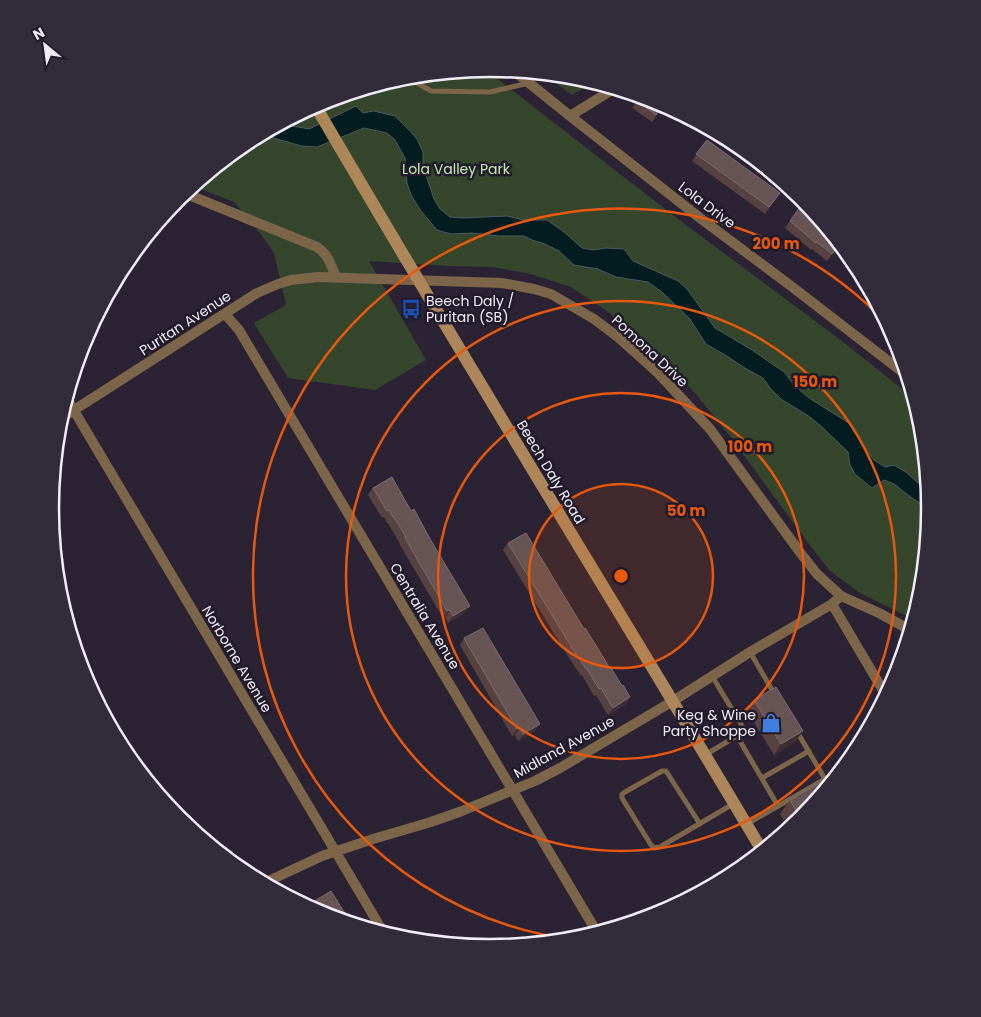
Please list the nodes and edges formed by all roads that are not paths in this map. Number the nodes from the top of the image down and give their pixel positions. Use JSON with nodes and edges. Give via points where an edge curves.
{"nodes":[{"id":1,"x":523,"y":78,"type":"edge"},
{"id":2,"x":417,"y":83,"type":"edge"},
{"id":3,"x":529,"y":83,"type":"junction"},
{"id":4,"x":607,"y":93,"type":"edge"},
{"id":5,"x":320,"y":112,"type":"edge"},
{"id":6,"x":570,"y":116,"type":"junction"},
{"id":7,"x":192,"y":196,"type":"edge"},
{"id":8,"x":336,"y":277,"type":"junction"},
{"id":9,"x":418,"y":280,"type":"junction"},
{"id":10,"x":225,"y":314,"type":"junction"},
{"id":11,"x":899,"y":369,"type":"edge"},
{"id":12,"x":71,"y":406,"type":"edge"},
{"id":13,"x":73,"y":410,"type":"junction"},
{"id":14,"x":70,"y":412,"type":"edge"},
{"id":15,"x":841,"y":596,"type":"junction"},
{"id":16,"x":832,"y":604,"type":"junction"},
{"id":17,"x":906,"y":627,"type":"edge"},
{"id":18,"x":750,"y":652,"type":"junction"},
{"id":19,"x":712,"y":676,"type":"junction"},
{"id":20,"x":882,"y":689,"type":"edge"},
{"id":21,"x":673,"y":701,"type":"junction"},
{"id":22,"x":779,"y":702,"type":"edge"},
{"id":23,"x":794,"y":726,"type":"edge"},
{"id":24,"x":737,"y":736,"type":"junction"},
{"id":25,"x":809,"y":751,"type":"junction"},
{"id":26,"x":705,"y":755,"type":"junction"},
{"id":27,"x":762,"y":778,"type":"junction"},
{"id":28,"x":825,"y":778,"type":"joint"},
{"id":29,"x":512,"y":790,"type":"junction"},
{"id":30,"x":734,"y":804,"type":"junction"},
{"id":31,"x":778,"y":806,"type":"junction"},
{"id":32,"x":700,"y":824,"type":"junction"},
{"id":33,"x":746,"y":824,"type":"junction"},
{"id":34,"x":759,"y":846,"type":"edge"},
{"id":35,"x":336,"y":852,"type":"junction"},
{"id":36,"x":271,"y":880,"type":"edge"},
{"id":37,"x":380,"y":926,"type":"edge"},
{"id":38,"x":594,"y":928,"type":"edge"}],
"edges":[{"from":1,"to":3,"type":"street","name":"Lola Drive"},
{"from":2,"to":3,"type":"lane","via":[[431,91],[490,92]]},
{"from":3,"to":6,"type":"street","name":"Lola Drive"},
{"from":4,"to":6,"type":"street"},
{"from":5,"to":9,"type":"main road","name":"Beech Daly Road"},
{"from":6,"to":11,"type":"street","name":"Lola Drive"},
{"from":7,"to":8,"type":"street","via":[[317,247],[327,255]]},
{"from":8,"to":9,"type":"street","name":"Pomona Drive"},
{"from":8,"to":10,"type":"street","name":"Puritan Avenue","via":[[304,278],[278,284],[257,293]]},
{"from":9,"to":15,"type":"street","name":"Pomona Drive","via":[[502,282],[534,288],[594,319],[658,373],[710,429],[817,574]]},
{"from":9,"to":21,"type":"main road","name":"Beech Daly Road"},
{"from":10,"to":13,"type":"street","name":"Puritan Avenue"},
{"from":10,"to":29,"type":"street","name":"Centralia Avenue","via":[[244,338]]},
{"from":12,"to":13,"type":"street","name":"Norborne Avenue"},
{"from":13,"to":14,"type":"street","name":"Puritan Avenue"},
{"from":13,"to":35,"type":"street","name":"Norborne Avenue"},
{"from":15,"to":16,"type":"street","name":"Midland Avenue"},
{"from":15,"to":17,"type":"street","name":"Pomona Drive"},
{"from":16,"to":18,"type":"street","name":"Midland Avenue"},
{"from":16,"to":20,"type":"street"},
{"from":18,"to":19,"type":"street","name":"Midland Avenue"},
{"from":18,"to":22,"type":"lane"},
{"from":19,"to":21,"type":"street","name":"Midland Avenue"},
{"from":19,"to":24,"type":"lane","via":[[745,731]]},
{"from":21,"to":26,"type":"main road","name":"Beech Daly Road"},
{"from":21,"to":29,"type":"street","name":"Midland Avenue","via":[[560,768]]},
{"from":23,"to":25,"type":"lane"},
{"from":24,"to":26,"type":"lane"},
{"from":24,"to":27,"type":"lane"},
{"from":25,"to":27,"type":"lane"},
{"from":25,"to":28,"type":"lane"},
{"from":26,"to":30,"type":"main road","name":"Beech Daly Road"},
{"from":27,"to":31,"type":"lane"},
{"from":28,"to":31,"type":"lane"},
{"from":29,"to":35,"type":"street","name":"Midland Avenue","via":[[462,812]]},
{"from":29,"to":38,"type":"street","name":"Centralia Avenue"},
{"from":30,"to":32,"type":"lane"},
{"from":30,"to":33,"type":"main road","name":"Beech Daly Road"},
{"from":31,"to":33,"type":"lane"},
{"from":32,"to":32,"type":"lane","via":[[654,848],[622,794],[666,771]]},
{"from":33,"to":34,"type":"main road","name":"Beech Daly Road"},
{"from":35,"to":36,"type":"street","name":"Midland Avenue"},
{"from":35,"to":37,"type":"street","name":"Norborne Avenue"}]}
